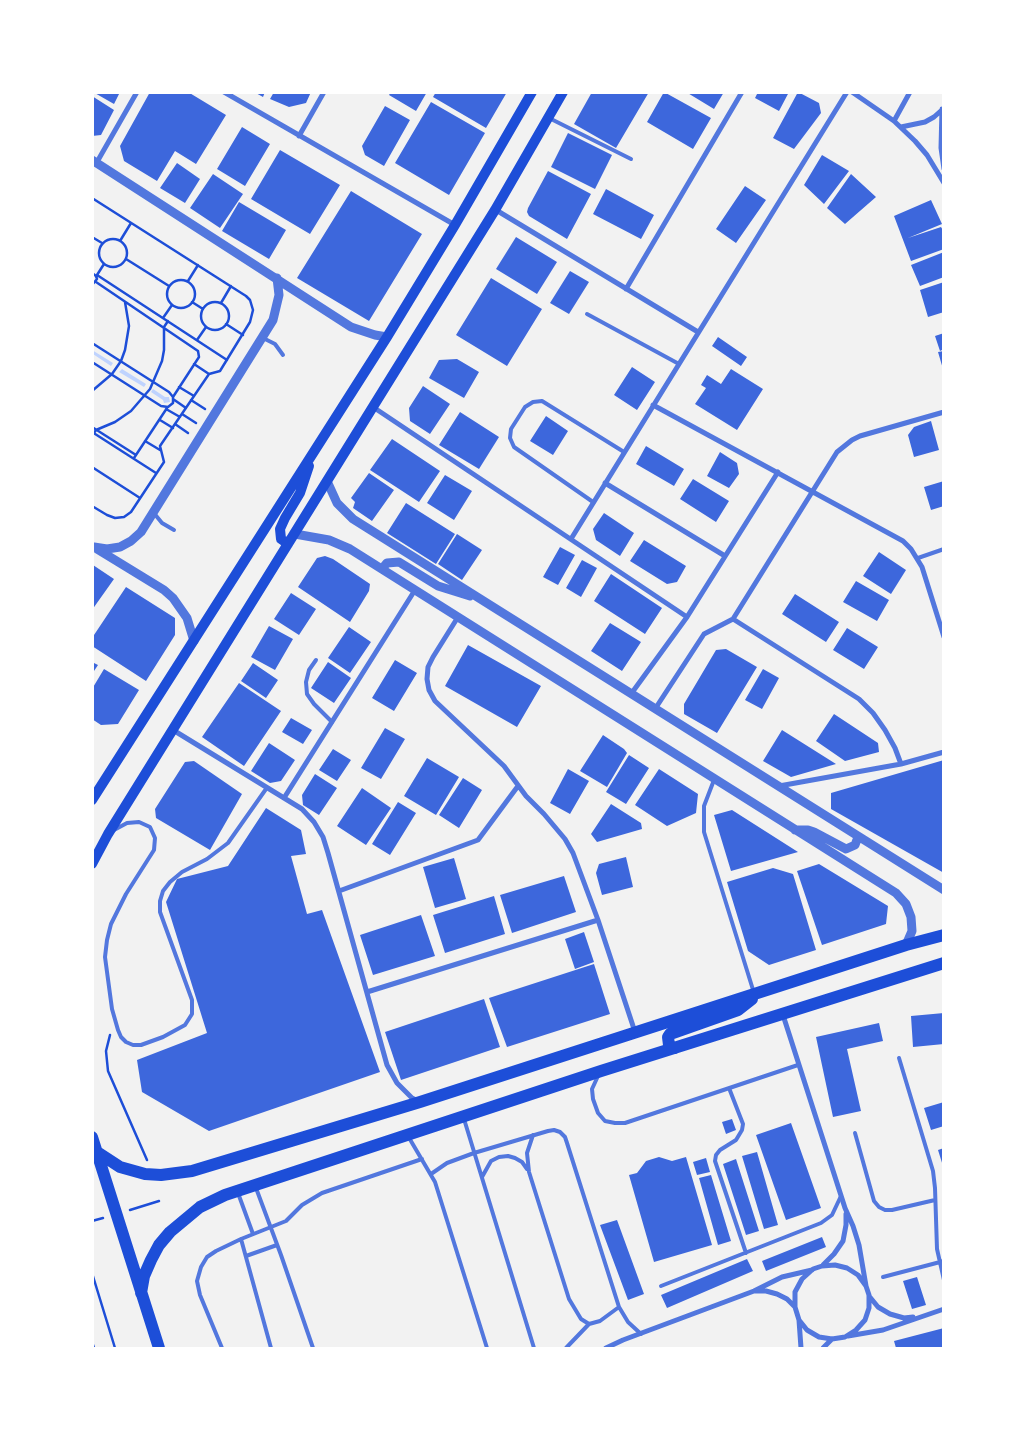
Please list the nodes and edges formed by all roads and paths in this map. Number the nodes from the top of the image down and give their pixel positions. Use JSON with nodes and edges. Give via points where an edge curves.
{"nodes":[{"id":1,"x":138,"y":92,"type":"edge"},
{"id":2,"x":224,"y":92,"type":"edge"},
{"id":3,"x":324,"y":92,"type":"edge"},
{"id":4,"x":532,"y":92,"type":"edge"},
{"id":5,"x":563,"y":92,"type":"edge"},
{"id":6,"x":742,"y":92,"type":"edge"},
{"id":7,"x":847,"y":92,"type":"edge"},
{"id":8,"x":852,"y":92,"type":"edge"},
{"id":9,"x":910,"y":92,"type":"edge"},
{"id":10,"x":943,"y":108,"type":"edge"},
{"id":11,"x":548,"y":118,"type":"junction"},
{"id":12,"x":894,"y":122,"type":"junction"},
{"id":13,"x":901,"y":127,"type":"junction"},
{"id":14,"x":299,"y":136,"type":"junction"},
{"id":15,"x":631,"y":159,"type":"dead end"},
{"id":16,"x":95,"y":161,"type":"edge"},
{"id":17,"x":944,"y":170,"type":"edge"},
{"id":18,"x":944,"y":183,"type":"edge"},
{"id":19,"x":92,"y":198,"type":"edge"},
{"id":20,"x":495,"y":210,"type":"junction"},
{"id":21,"x":131,"y":222,"type":"junction"},
{"id":22,"x":455,"y":225,"type":"junction"},
{"id":23,"x":92,"y":237,"type":"edge"},
{"id":24,"x":120,"y":241,"type":"junction"},
{"id":25,"x":102,"y":243,"type":"junction"},
{"id":26,"x":126,"y":258,"type":"junction"},
{"id":27,"x":104,"y":264,"type":"junction"},
{"id":28,"x":198,"y":266,"type":"junction"},
{"id":29,"x":92,"y":272,"type":"edge"},
{"id":30,"x":97,"y":275,"type":"junction"},
{"id":31,"x":277,"y":278,"type":"junction"},
{"id":32,"x":96,"y":282,"type":"junction"},
{"id":33,"x":188,"y":282,"type":"junction"},
{"id":34,"x":92,"y":285,"type":"edge"},
{"id":35,"x":169,"y":286,"type":"junction"},
{"id":36,"x":231,"y":286,"type":"junction"},
{"id":37,"x":626,"y":289,"type":"junction"},
{"id":38,"x":125,"y":302,"type":"junction"},
{"id":39,"x":192,"y":302,"type":"junction"},
{"id":40,"x":221,"y":303,"type":"junction"},
{"id":41,"x":172,"y":305,"type":"junction"},
{"id":42,"x":203,"y":309,"type":"junction"},
{"id":43,"x":587,"y":314,"type":"dead end"},
{"id":44,"x":158,"y":315,"type":"junction"},
{"id":45,"x":163,"y":318,"type":"junction"},
{"id":46,"x":154,"y":321,"type":"junction"},
{"id":47,"x":168,"y":321,"type":"junction"},
{"id":48,"x":226,"y":324,"type":"junction"},
{"id":49,"x":164,"y":327,"type":"junction"},
{"id":50,"x":206,"y":327,"type":"junction"},
{"id":51,"x":698,"y":332,"type":"junction"},
{"id":52,"x":243,"y":335,"type":"junction"},
{"id":53,"x":387,"y":337,"type":"junction"},
{"id":54,"x":263,"y":338,"type":"junction"},
{"id":55,"x":197,"y":340,"type":"junction"},
{"id":56,"x":92,"y":343,"type":"edge"},
{"id":57,"x":283,"y":355,"type":"dead end"},
{"id":58,"x":227,"y":360,"type":"junction"},
{"id":59,"x":121,"y":361,"type":"junction"},
{"id":60,"x":92,"y":362,"type":"edge"},
{"id":61,"x":194,"y":364,"type":"junction"},
{"id":62,"x":679,"y":364,"type":"junction"},
{"id":63,"x":112,"y":374,"type":"junction"},
{"id":64,"x":209,"y":374,"type":"junction"},
{"id":65,"x":154,"y":382,"type":"junction"},
{"id":66,"x":179,"y":387,"type":"junction"},
{"id":67,"x":92,"y":391,"type":"edge"},
{"id":68,"x":145,"y":396,"type":"junction"},
{"id":69,"x":194,"y":396,"type":"junction"},
{"id":70,"x":173,"y":398,"type":"junction"},
{"id":71,"x":653,"y":405,"type":"junction"},
{"id":72,"x":167,"y":408,"type":"junction"},
{"id":73,"x":186,"y":408,"type":"junction"},
{"id":74,"x":373,"y":408,"type":"junction"},
{"id":75,"x":944,"y":412,"type":"edge"},
{"id":76,"x":180,"y":418,"type":"junction"},
{"id":77,"x":160,"y":420,"type":"junction"},
{"id":78,"x":174,"y":426,"type":"junction"},
{"id":79,"x":92,"y":427,"type":"edge"},
{"id":80,"x":94,"y":431,"type":"edge"},
{"id":81,"x":199,"y":440,"type":"junction"},
{"id":82,"x":145,"y":441,"type":"junction"},
{"id":83,"x":161,"y":450,"type":"junction"},
{"id":84,"x":624,"y":452,"type":"junction"},
{"id":85,"x":135,"y":457,"type":"junction"},
{"id":86,"x":310,"y":460,"type":"junction"},
{"id":87,"x":92,"y":467,"type":"edge"},
{"id":88,"x":778,"y":472,"type":"junction"},
{"id":89,"x":157,"y":473,"type":"junction"},
{"id":90,"x":327,"y":481,"type":"junction"},
{"id":91,"x":605,"y":483,"type":"junction"},
{"id":92,"x":812,"y":490,"type":"junction"},
{"id":93,"x":140,"y":498,"type":"junction"},
{"id":94,"x":593,"y":502,"type":"junction"},
{"id":95,"x":92,"y":506,"type":"edge"},
{"id":96,"x":153,"y":512,"type":"junction"},
{"id":97,"x":174,"y":530,"type":"dead end"},
{"id":98,"x":295,"y":534,"type":"junction"},
{"id":99,"x":570,"y":539,"type":"junction"},
{"id":100,"x":288,"y":544,"type":"junction"},
{"id":101,"x":93,"y":545,"type":"edge"},
{"id":102,"x":944,"y":549,"type":"edge"},
{"id":103,"x":725,"y":556,"type":"junction"},
{"id":104,"x":918,"y":558,"type":"junction"},
{"id":105,"x":382,"y":569,"type":"junction"},
{"id":106,"x":415,"y":590,"type":"junction"},
{"id":107,"x":478,"y":598,"type":"junction"},
{"id":108,"x":458,"y":617,"type":"junction"},
{"id":109,"x":687,"y":617,"type":"junction"},
{"id":110,"x":733,"y":620,"type":"junction"},
{"id":111,"x":944,"y":638,"type":"edge"},
{"id":112,"x":194,"y":641,"type":"junction"},
{"id":113,"x":316,"y":660,"type":"dead end"},
{"id":114,"x":631,"y":694,"type":"junction"},
{"id":115,"x":655,"y":709,"type":"junction"},
{"id":116,"x":332,"y":722,"type":"junction"},
{"id":117,"x":172,"y":730,"type":"junction"},
{"id":118,"x":944,"y":752,"type":"edge"},
{"id":119,"x":901,"y":764,"type":"junction"},
{"id":120,"x":714,"y":780,"type":"junction"},
{"id":121,"x":518,"y":786,"type":"junction"},
{"id":122,"x":778,"y":786,"type":"junction"},
{"id":123,"x":266,"y":789,"type":"junction"},
{"id":124,"x":284,"y":798,"type":"junction"},
{"id":125,"x":92,"y":800,"type":"edge"},
{"id":126,"x":794,"y":830,"type":"junction"},
{"id":127,"x":108,"y":834,"type":"junction"},
{"id":128,"x":858,"y":837,"type":"junction"},
{"id":129,"x":92,"y":864,"type":"edge"},
{"id":130,"x":944,"y":890,"type":"edge"},
{"id":131,"x":338,"y":891,"type":"junction"},
{"id":132,"x":598,"y":920,"type":"junction"},
{"id":133,"x":944,"y":934,"type":"edge"},
{"id":134,"x":906,"y":945,"type":"junction"},
{"id":135,"x":944,"y":963,"type":"edge"},
{"id":136,"x":367,"y":992,"type":"junction"},
{"id":137,"x":755,"y":995,"type":"junction"},
{"id":138,"x":782,"y":1014,"type":"junction"},
{"id":139,"x":116,"y":1025,"type":"junction"},
{"id":140,"x":636,"y":1033,"type":"junction"},
{"id":141,"x":675,"y":1048,"type":"junction"},
{"id":142,"x":899,"y":1058,"type":"dead end"},
{"id":143,"x":798,"y":1065,"type":"junction"},
{"id":144,"x":601,"y":1071,"type":"junction"},
{"id":145,"x":729,"y":1088,"type":"junction"},
{"id":146,"x":420,"y":1102,"type":"junction"},
{"id":147,"x":463,"y":1116,"type":"junction"},
{"id":148,"x":855,"y":1133,"type":"dead end"},
{"id":149,"x":407,"y":1134,"type":"junction"},
{"id":150,"x":533,"y":1135,"type":"junction"},
{"id":151,"x":92,"y":1137,"type":"edge"},
{"id":152,"x":97,"y":1152,"type":"junction"},
{"id":153,"x":474,"y":1153,"type":"junction"},
{"id":154,"x":422,"y":1159,"type":"junction"},
{"id":155,"x":529,"y":1172,"type":"junction"},
{"id":156,"x":145,"y":1174,"type":"junction"},
{"id":157,"x":430,"y":1174,"type":"junction"},
{"id":158,"x":482,"y":1177,"type":"junction"},
{"id":159,"x":254,"y":1185,"type":"junction"},
{"id":160,"x":238,"y":1191,"type":"junction"},
{"id":161,"x":841,"y":1196,"type":"junction"},
{"id":162,"x":936,"y":1200,"type":"junction"},
{"id":163,"x":845,"y":1208,"type":"junction"},
{"id":164,"x":270,"y":1227,"type":"junction"},
{"id":165,"x":253,"y":1234,"type":"junction"},
{"id":166,"x":241,"y":1239,"type":"junction"},
{"id":167,"x":278,"y":1245,"type":"junction"},
{"id":168,"x":746,"y":1253,"type":"junction"},
{"id":169,"x":246,"y":1256,"type":"junction"},
{"id":170,"x":944,"y":1261,"type":"edge"},
{"id":171,"x":938,"y":1262,"type":"junction"},
{"id":172,"x":822,"y":1266,"type":"junction"},
{"id":173,"x":813,"y":1269,"type":"junction"},
{"id":174,"x":92,"y":1273,"type":"edge"},
{"id":175,"x":884,"y":1277,"type":"dead end"},
{"id":176,"x":944,"y":1280,"type":"edge"},
{"id":177,"x":661,"y":1286,"type":"dead end"},
{"id":178,"x":866,"y":1286,"type":"junction"},
{"id":179,"x":754,"y":1291,"type":"junction"},
{"id":180,"x":141,"y":1293,"type":"junction"},
{"id":181,"x":869,"y":1295,"type":"junction"},
{"id":182,"x":620,"y":1306,"type":"junction"},
{"id":183,"x":794,"y":1307,"type":"junction"},
{"id":184,"x":944,"y":1309,"type":"edge"},
{"id":185,"x":919,"y":1316,"type":"junction"},
{"id":186,"x":799,"y":1320,"type":"junction"},
{"id":187,"x":590,"y":1324,"type":"junction"},
{"id":188,"x":641,"y":1334,"type":"junction"},
{"id":189,"x":845,"y":1337,"type":"junction"},
{"id":190,"x":832,"y":1339,"type":"junction"},
{"id":191,"x":92,"y":1342,"type":"edge"},
{"id":192,"x":94,"y":1348,"type":"edge"},
{"id":193,"x":115,"y":1348,"type":"edge"},
{"id":194,"x":159,"y":1348,"type":"edge"},
{"id":195,"x":222,"y":1348,"type":"edge"},
{"id":196,"x":271,"y":1348,"type":"edge"},
{"id":197,"x":313,"y":1348,"type":"edge"},
{"id":198,"x":487,"y":1348,"type":"edge"},
{"id":199,"x":534,"y":1348,"type":"edge"},
{"id":200,"x":566,"y":1348,"type":"edge"},
{"id":201,"x":606,"y":1348,"type":"edge"},
{"id":202,"x":801,"y":1348,"type":"edge"},
{"id":203,"x":823,"y":1348,"type":"edge"}],
"edges":[{"from":1,"to":16,"type":"street"},
{"from":2,"to":14,"type":"street"},
{"from":3,"to":14,"type":"street"},
{"from":4,"to":22,"type":"main road"},
{"from":5,"to":11,"type":"main road"},
{"from":6,"to":37,"type":"street"},
{"from":7,"to":51,"type":"street"},
{"from":8,"to":12,"type":"street"},
{"from":9,"to":12,"type":"street"},
{"from":10,"to":13,"type":"street","via":[[925,122]]},
{"from":10,"to":17,"type":"street","via":[[941,148]]},
{"from":11,"to":15,"type":"lane"},
{"from":11,"to":20,"type":"main road"},
{"from":12,"to":13,"type":"street"},
{"from":13,"to":18,"type":"street","via":[[927,156]]},
{"from":14,"to":22,"type":"street"},
{"from":16,"to":31,"type":"street"},
{"from":19,"to":21,"type":"path"},
{"from":20,"to":37,"type":"street"},
{"from":20,"to":74,"type":"main road"},
{"from":21,"to":24,"type":"path"},
{"from":21,"to":28,"type":"path"},
{"from":22,"to":53,"type":"main road"},
{"from":23,"to":25,"type":"path"},
{"from":24,"to":25,"type":"path","via":[[110,239]]},
{"from":24,"to":26,"type":"path","via":[[126,249]]},
{"from":25,"to":27,"type":"path","via":[[99,254]]},
{"from":26,"to":27,"type":"path","via":[[116,266]]},
{"from":26,"to":35,"type":"path"},
{"from":27,"to":30,"type":"path"},
{"from":28,"to":33,"type":"path"},
{"from":28,"to":36,"type":"path"},
{"from":29,"to":30,"type":"path"},
{"from":30,"to":32,"type":"path"},
{"from":30,"to":44,"type":"path"},
{"from":31,"to":53,"type":"street","via":[[351,327]]},
{"from":31,"to":54,"type":"street","via":[[278,304]]},
{"from":32,"to":34,"type":"path"},
{"from":32,"to":38,"type":"path"},
{"from":33,"to":35,"type":"path","via":[[177,280]]},
{"from":33,"to":39,"type":"path","via":[[195,292]]},
{"from":35,"to":41,"type":"path","via":[[167,298]]},
{"from":36,"to":40,"type":"path"},
{"from":36,"to":52,"type":"path","via":[[246,296],[252,305],[250,322]]},
{"from":37,"to":51,"type":"street"},
{"from":38,"to":46,"type":"path"},
{"from":38,"to":59,"type":"path","via":[[128,332]]},
{"from":39,"to":41,"type":"path","via":[[181,308]]},
{"from":39,"to":42,"type":"path"},
{"from":40,"to":42,"type":"path","via":[[210,302]]},
{"from":40,"to":48,"type":"path","via":[[228,312]]},
{"from":41,"to":45,"type":"path"},
{"from":42,"to":50,"type":"path","via":[[201,317]]},
{"from":43,"to":62,"type":"lane"},
{"from":44,"to":45,"type":"path"},
{"from":44,"to":46,"type":"path"},
{"from":45,"to":47,"type":"path"},
{"from":46,"to":49,"type":"path"},
{"from":47,"to":49,"type":"path"},
{"from":47,"to":55,"type":"path"},
{"from":48,"to":50,"type":"path","via":[[218,329]]},
{"from":48,"to":52,"type":"path"},
{"from":49,"to":61,"type":"path","via":[[196,348],[199,357]]},
{"from":49,"to":65,"type":"path","via":[[164,350]]},
{"from":50,"to":55,"type":"path"},
{"from":51,"to":62,"type":"street"},
{"from":52,"to":58,"type":"path"},
{"from":53,"to":86,"type":"main road"},
{"from":54,"to":57,"type":"lane","via":[[275,344]]},
{"from":54,"to":81,"type":"street"},
{"from":55,"to":58,"type":"path"},
{"from":56,"to":59,"type":"path"},
{"from":58,"to":64,"type":"path","via":[[220,371]]},
{"from":59,"to":63,"type":"path"},
{"from":59,"to":65,"type":"path"},
{"from":60,"to":63,"type":"path"},
{"from":61,"to":64,"type":"path"},
{"from":61,"to":66,"type":"path"},
{"from":62,"to":71,"type":"street"},
{"from":63,"to":67,"type":"path"},
{"from":63,"to":68,"type":"path"},
{"from":64,"to":69,"type":"path"},
{"from":65,"to":68,"type":"path"},
{"from":65,"to":70,"type":"path"},
{"from":66,"to":69,"type":"path"},
{"from":66,"to":70,"type":"path"},
{"from":68,"to":72,"type":"path"},
{"from":68,"to":80,"type":"path","via":[[123,417]]},
{"from":69,"to":73,"type":"path"},
{"from":70,"to":72,"type":"path"},
{"from":70,"to":73,"type":"path"},
{"from":71,"to":84,"type":"street"},
{"from":71,"to":88,"type":"street"},
{"from":72,"to":76,"type":"path"},
{"from":72,"to":77,"type":"path"},
{"from":73,"to":76,"type":"path"},
{"from":74,"to":90,"type":"main road"},
{"from":74,"to":99,"type":"street"},
{"from":75,"to":92,"type":"street","via":[[852,440],[837,452]]},
{"from":76,"to":78,"type":"path"},
{"from":77,"to":78,"type":"path"},
{"from":77,"to":82,"type":"path"},
{"from":78,"to":81,"type":"path"},
{"from":78,"to":83,"type":"path","via":[[160,446]]},
{"from":79,"to":80,"type":"path"},
{"from":80,"to":85,"type":"path"},
{"from":81,"to":96,"type":"street"},
{"from":82,"to":83,"type":"path"},
{"from":82,"to":85,"type":"path"},
{"from":83,"to":89,"type":"path","via":[[164,462]]},
{"from":84,"to":91,"type":"street"},
{"from":84,"to":94,"type":"lane","via":[[542,401],[525,407],[511,429],[511,443],[517,450]]},
{"from":85,"to":89,"type":"path"},
{"from":86,"to":100,"type":"main road","via":[[303,487],[280,529],[281,539]]},
{"from":86,"to":112,"type":"main road"},
{"from":87,"to":93,"type":"path"},
{"from":88,"to":92,"type":"street"},
{"from":88,"to":103,"type":"street"},
{"from":89,"to":93,"type":"path"},
{"from":90,"to":98,"type":"main road"},
{"from":90,"to":107,"type":"street","via":[[337,503],[353,520]]},
{"from":91,"to":94,"type":"street"},
{"from":91,"to":103,"type":"street"},
{"from":92,"to":104,"type":"street","via":[[893,534]]},
{"from":92,"to":110,"type":"street"},
{"from":93,"to":95,"type":"path","via":[[131,512],[120,518],[111,517]]},
{"from":94,"to":99,"type":"street"},
{"from":96,"to":97,"type":"lane"},
{"from":96,"to":101,"type":"street","via":[[131,541],[114,548]]},
{"from":98,"to":100,"type":"main road"},
{"from":98,"to":105,"type":"street","via":[[318,536],[340,544]]},
{"from":99,"to":109,"type":"street"},
{"from":100,"to":117,"type":"main road"},
{"from":101,"to":112,"type":"street","via":[[173,598],[187,618]]},
{"from":102,"to":104,"type":"lane"},
{"from":103,"to":109,"type":"street"},
{"from":104,"to":111,"type":"street"},
{"from":105,"to":106,"type":"street"},
{"from":105,"to":107,"type":"street","via":[[387,563],[399,562],[438,586]]},
{"from":106,"to":108,"type":"street"},
{"from":106,"to":116,"type":"street"},
{"from":107,"to":114,"type":"street"},
{"from":108,"to":120,"type":"street"},
{"from":108,"to":121,"type":"street","via":[[428,667],[429,690],[435,701],[504,766]]},
{"from":109,"to":114,"type":"street"},
{"from":110,"to":115,"type":"street","via":[[704,634]]},
{"from":110,"to":119,"type":"street","via":[[859,699],[885,730]]},
{"from":112,"to":125,"type":"main road"},
{"from":113,"to":116,"type":"lane","via":[[309,670],[307,694]]},
{"from":114,"to":115,"type":"street"},
{"from":115,"to":122,"type":"street"},
{"from":116,"to":124,"type":"street"},
{"from":117,"to":123,"type":"street"},
{"from":117,"to":127,"type":"main road"},
{"from":118,"to":119,"type":"street"},
{"from":119,"to":122,"type":"street"},
{"from":120,"to":126,"type":"street"},
{"from":120,"to":137,"type":"lane","via":[[704,806],[704,832]]},
{"from":121,"to":131,"type":"street","via":[[478,840]]},
{"from":121,"to":132,"type":"street","via":[[555,826],[573,853]]},
{"from":122,"to":128,"type":"street"},
{"from":123,"to":124,"type":"street"},
{"from":123,"to":139,"type":"lane","via":[[228,842],[208,859],[170,882],[160,901],[160,912],[192,1000],[190,1020],[179,1029],[133,1045],[121,1037]]},
{"from":124,"to":131,"type":"street","via":[[302,809],[323,837]]},
{"from":126,"to":128,"type":"street","via":[[814,832],[846,849],[855,845]]},
{"from":126,"to":134,"type":"street","via":[[901,898],[911,917],[912,931]]},
{"from":127,"to":129,"type":"main road"},
{"from":127,"to":139,"type":"lane","via":[[127,823],[139,822],[150,827],[155,838],[154,850],[122,901],[107,940],[106,974]]},
{"from":128,"to":130,"type":"street"},
{"from":131,"to":136,"type":"street"},
{"from":132,"to":136,"type":"street"},
{"from":132,"to":140,"type":"street"},
{"from":133,"to":134,"type":"main road"},
{"from":134,"to":137,"type":"main road"},
{"from":135,"to":138,"type":"main road"},
{"from":136,"to":146,"type":"street","via":[[391,1075],[404,1091]]},
{"from":137,"to":140,"type":"main road"},
{"from":137,"to":141,"type":"main road","via":[[738,1010],[670,1034],[669,1044]]},
{"from":138,"to":141,"type":"main road"},
{"from":138,"to":143,"type":"street"},
{"from":139,"to":156,"type":"path","via":[[107,1043],[105,1060],[147,1157]]},
{"from":140,"to":146,"type":"main road"},
{"from":141,"to":144,"type":"main road"},
{"from":142,"to":162,"type":"lane","via":[[933,1171]]},
{"from":143,"to":145,"type":"lane"},
{"from":143,"to":161,"type":"street"},
{"from":144,"to":145,"type":"lane","via":[[592,1089],[593,1099],[598,1113],[615,1123],[625,1123]]},
{"from":144,"to":147,"type":"main road"},
{"from":145,"to":168,"type":"lane","via":[[743,1124],[742,1130],[736,1140],[716,1154],[715,1161]]},
{"from":146,"to":156,"type":"main road","via":[[192,1171]]},
{"from":147,"to":149,"type":"main road"},
{"from":147,"to":153,"type":"lane"},
{"from":148,"to":162,"type":"lane","via":[[874,1201],[879,1207],[892,1210]]},
{"from":149,"to":154,"type":"lane"},
{"from":149,"to":159,"type":"main road"},
{"from":150,"to":153,"type":"lane"},
{"from":150,"to":155,"type":"lane","via":[[527,1153]]},
{"from":150,"to":182,"type":"lane","via":[[554,1130],[565,1137]]},
{"from":151,"to":152,"type":"main road"},
{"from":152,"to":156,"type":"main road","via":[[120,1167]]},
{"from":152,"to":180,"type":"main road"},
{"from":153,"to":157,"type":"lane","via":[[447,1163]]},
{"from":153,"to":158,"type":"lane"},
{"from":154,"to":157,"type":"lane"},
{"from":154,"to":164,"type":"lane","via":[[322,1193],[302,1205],[286,1221]]},
{"from":155,"to":158,"type":"lane","via":[[522,1162],[508,1156],[491,1162]]},
{"from":155,"to":187,"type":"lane","via":[[569,1299],[581,1319]]},
{"from":157,"to":198,"type":"lane"},
{"from":158,"to":199,"type":"lane"},
{"from":159,"to":160,"type":"main road"},
{"from":159,"to":164,"type":"lane"},
{"from":160,"to":165,"type":"lane"},
{"from":160,"to":180,"type":"main road","via":[[200,1207],[170,1232],[151,1260]]},
{"from":161,"to":163,"type":"street"},
{"from":161,"to":168,"type":"lane","via":[[832,1215],[821,1223]]},
{"from":162,"to":171,"type":"lane"},
{"from":163,"to":172,"type":"street","via":[[843,1240]]},
{"from":163,"to":178,"type":"street","via":[[859,1245]]},
{"from":164,"to":165,"type":"lane"},
{"from":164,"to":167,"type":"lane"},
{"from":165,"to":166,"type":"lane"},
{"from":166,"to":169,"type":"lane"},
{"from":166,"to":195,"type":"lane","via":[[207,1257],[197,1281]]},
{"from":167,"to":169,"type":"lane"},
{"from":167,"to":197,"type":"lane"},
{"from":168,"to":177,"type":"lane"},
{"from":169,"to":196,"type":"lane"},
{"from":170,"to":171,"type":"lane"},
{"from":171,"to":175,"type":"lane"},
{"from":171,"to":176,"type":"lane"},
{"from":172,"to":173,"type":"street"},
{"from":172,"to":178,"type":"street","via":[[835,1264],[847,1268]]},
{"from":173,"to":179,"type":"street","via":[[782,1277]]},
{"from":173,"to":183,"type":"street","via":[[802,1279]]},
{"from":174,"to":193,"type":"path"},
{"from":178,"to":181,"type":"street"},
{"from":179,"to":183,"type":"street","via":[[777,1294]]},
{"from":179,"to":188,"type":"street"},
{"from":180,"to":194,"type":"main road"},
{"from":181,"to":185,"type":"street","via":[[890,1314],[904,1318]]},
{"from":181,"to":189,"type":"street","via":[[869,1308],[864,1320]]},
{"from":182,"to":187,"type":"lane","via":[[600,1321]]},
{"from":182,"to":188,"type":"lane","via":[[628,1322]]},
{"from":183,"to":186,"type":"street"},
{"from":184,"to":185,"type":"street"},
{"from":185,"to":189,"type":"street","via":[[883,1330]]},
{"from":186,"to":190,"type":"street","via":[[819,1337]]},
{"from":186,"to":202,"type":"street"},
{"from":187,"to":200,"type":"lane"},
{"from":188,"to":201,"type":"street"},
{"from":189,"to":190,"type":"street"},
{"from":190,"to":203,"type":"street"},
{"from":191,"to":192,"type":"path"}]}
